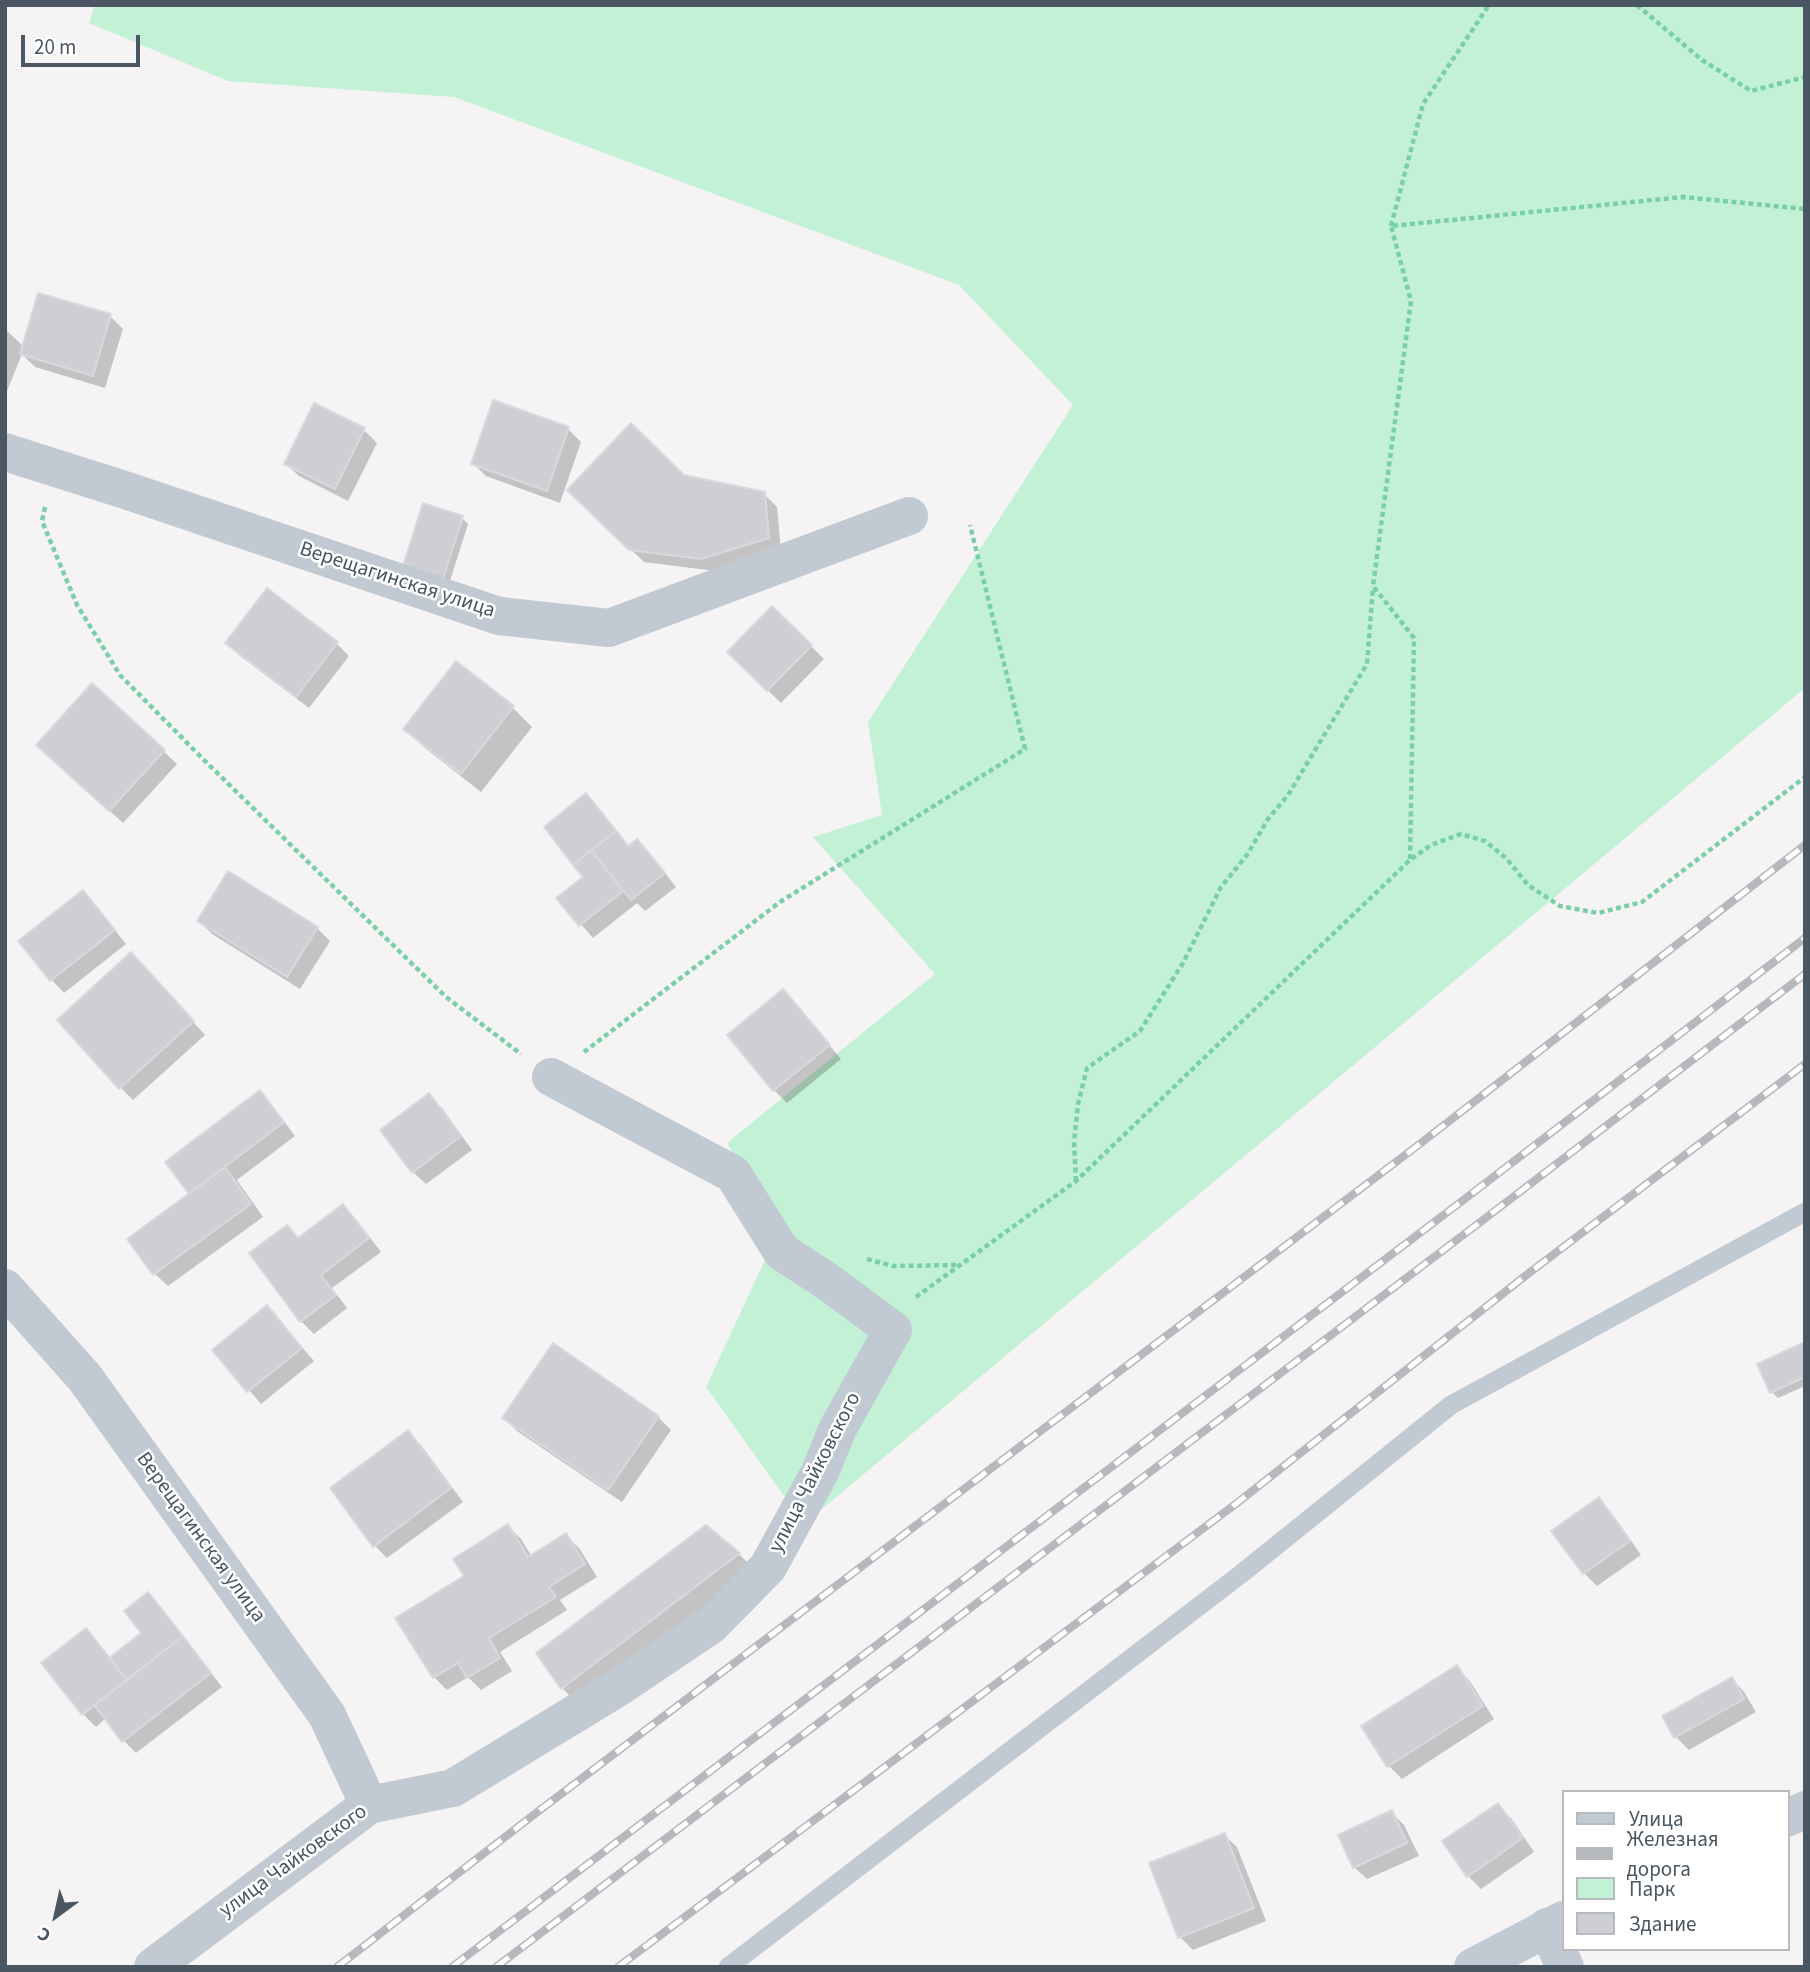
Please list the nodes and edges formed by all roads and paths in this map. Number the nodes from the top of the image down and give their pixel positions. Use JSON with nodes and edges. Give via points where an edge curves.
{"nodes":[{"id":1,"x":1489,"y":5,"type":"edge"},
{"id":2,"x":1637,"y":5,"type":"edge"},
{"id":3,"x":1805,"y":77,"type":"edge"},
{"id":4,"x":1805,"y":209,"type":"edge"},
{"id":5,"x":1391,"y":226,"type":"junction"},
{"id":6,"x":5,"y":452,"type":"edge"},
{"id":7,"x":54,"y":468,"type":"junction"},
{"id":8,"x":909,"y":516,"type":"dead end"},
{"id":9,"x":970,"y":525,"type":"dead end"},
{"id":10,"x":1373,"y":586,"type":"junction"},
{"id":11,"x":1805,"y":777,"type":"edge"},
{"id":12,"x":1410,"y":860,"type":"junction"},
{"id":13,"x":551,"y":1077,"type":"junction"},
{"id":14,"x":1076,"y":1181,"type":"junction"},
{"id":15,"x":1805,"y":1212,"type":"edge"},
{"id":16,"x":860,"y":1257,"type":"dead end"},
{"id":17,"x":959,"y":1265,"type":"junction"},
{"id":18,"x":5,"y":1288,"type":"edge"},
{"id":19,"x":892,"y":1330,"type":"junction"},
{"id":20,"x":369,"y":1805,"type":"junction"},
{"id":21,"x":1805,"y":1810,"type":"edge"},
{"id":22,"x":1789,"y":1817,"type":"edge"},
{"id":23,"x":1555,"y":1924,"type":"edge"},
{"id":24,"x":153,"y":1967,"type":"edge"},
{"id":25,"x":728,"y":1967,"type":"edge"},
{"id":26,"x":1473,"y":1967,"type":"edge"},
{"id":27,"x":1565,"y":1967,"type":"edge"}],
"edges":[{"from":1,"to":5,"type":"path","via":[[1423,104]]},
{"from":2,"to":3,"type":"path","via":[[1702,60],[1751,91]]},
{"from":4,"to":5,"type":"path","via":[[1683,197]]},
{"from":5,"to":10,"type":"path","via":[[1411,301]]},
{"from":6,"to":7,"type":"street","name":"Верещагинская улица"},
{"from":7,"to":8,"type":"street","name":"Верещагинская улица","via":[[499,616],[610,628]]},
{"from":7,"to":13,"type":"path","via":[[42,521],[77,605],[121,675],[446,997]]},
{"from":9,"to":13,"type":"path","via":[[1025,749],[780,902]]},
{"from":10,"to":12,"type":"path","via":[[1414,638]]},
{"from":10,"to":14,"type":"path","via":[[1367,664],[1288,795],[1221,887],[1184,964],[1140,1031],[1087,1068],[1076,1116]]},
{"from":11,"to":12,"type":"path","via":[[1642,902],[1598,913],[1560,906],[1528,885],[1485,841],[1461,834],[1431,845]]},
{"from":12,"to":14,"type":"path"},
{"from":13,"to":19,"type":"street","via":[[733,1174],[782,1252]]},
{"from":14,"to":17,"type":"path"},
{"from":15,"to":25,"type":"lane","via":[[1451,1405],[1241,1574]]},
{"from":16,"to":17,"type":"path","via":[[893,1266]]},
{"from":17,"to":19,"type":"path","via":[[907,1304]]},
{"from":18,"to":20,"type":"street","name":"Верещагинская улица","via":[[85,1378],[327,1715]]},
{"from":19,"to":20,"type":"street","name":"улица Чайковского","via":[[768,1567],[711,1625],[453,1788]]},
{"from":20,"to":24,"type":"street","name":"улица Чайковского"},
{"from":21,"to":22,"type":"street"},
{"from":23,"to":26,"type":"street"},
{"from":23,"to":27,"type":"street"}]}
